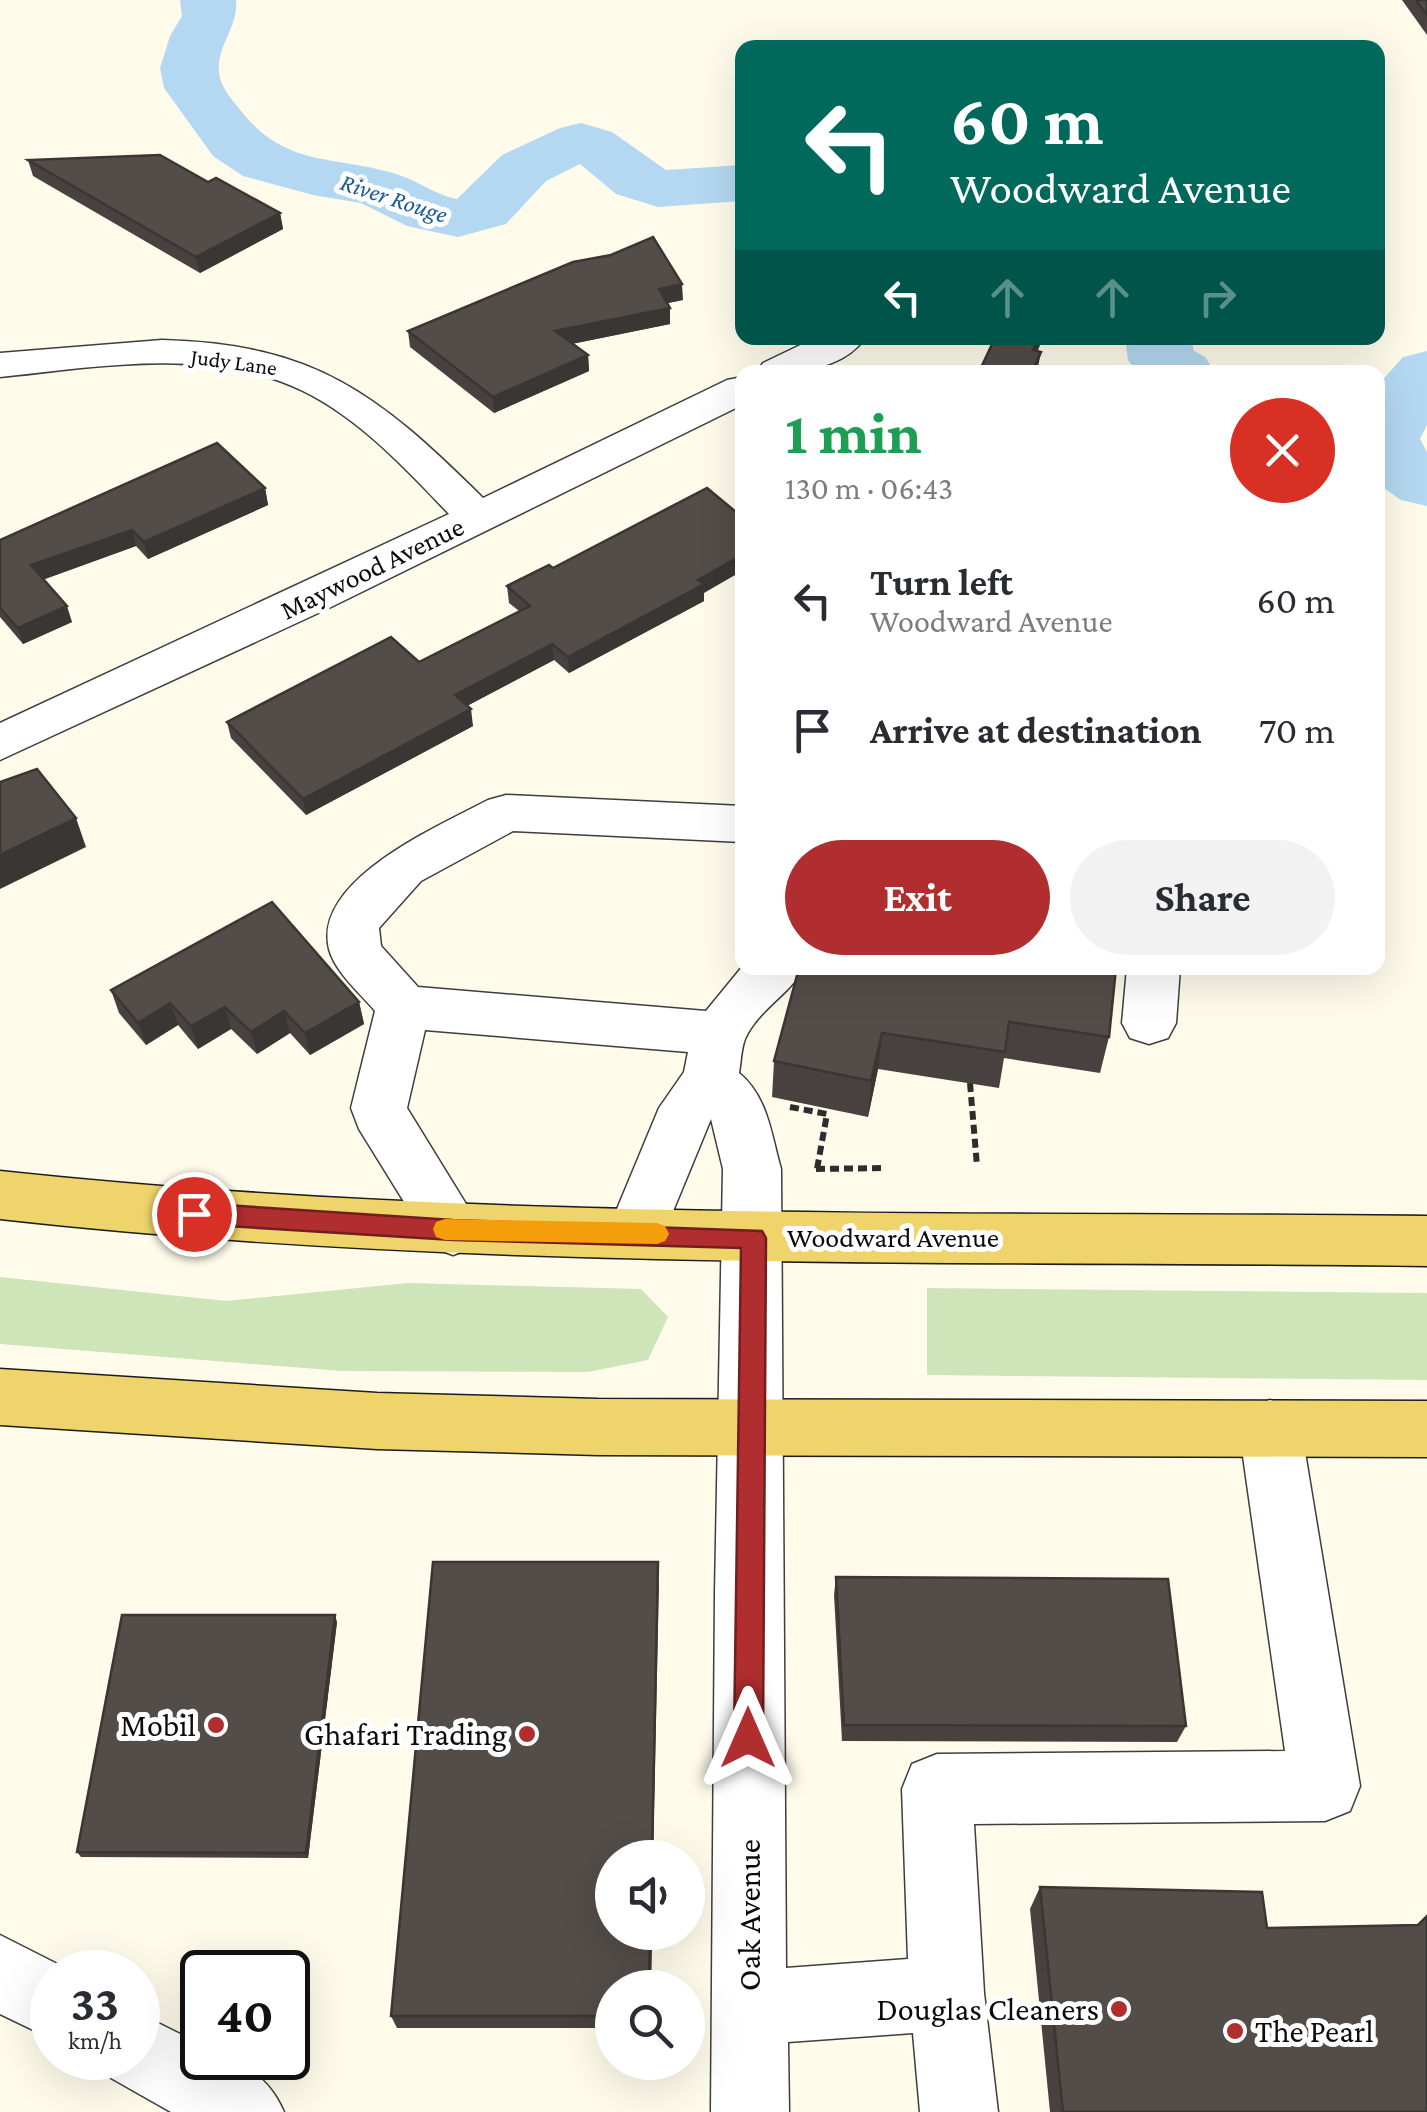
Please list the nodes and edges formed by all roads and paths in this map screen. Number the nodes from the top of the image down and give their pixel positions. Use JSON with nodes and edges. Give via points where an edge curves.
{"nodes":[{"id":1,"x":831,"y":345,"type":"edge"},
{"id":2,"x":0,"y":365,"type":"edge"},
{"id":3,"x":791,"y":365,"type":"edge"},
{"id":4,"x":735,"y":392,"type":"edge"},
{"id":5,"x":476,"y":516,"type":"junction"},
{"id":6,"x":0,"y":743,"type":"edge"},
{"id":7,"x":735,"y":824,"type":"edge"},
{"id":8,"x":769,"y":975,"type":"edge"},
{"id":9,"x":1153,"y":975,"type":"edge"},
{"id":10,"x":403,"y":1008,"type":"junction"},
{"id":11,"x":1149,"y":1023,"type":"dead end"},
{"id":12,"x":715,"y":1057,"type":"junction"},
{"id":13,"x":970,"y":1084,"type":"edge"},
{"id":14,"x":771,"y":1104,"type":"dead end"},
{"id":15,"x":977,"y":1166,"type":"dead end"},
{"id":16,"x":885,"y":1168,"type":"dead end"},
{"id":17,"x":803,"y":1169,"type":"dead end"},
{"id":18,"x":817,"y":1169,"type":"junction"},
{"id":19,"x":0,"y":1195,"type":"edge"},
{"id":20,"x":453,"y":1230,"type":"junction"},
{"id":21,"x":636,"y":1233,"type":"junction"},
{"id":22,"x":754,"y":1238,"type":"junction"},
{"id":23,"x":1427,"y":1241,"type":"edge"},
{"id":24,"x":0,"y":1397,"type":"edge"},
{"id":25,"x":1270,"y":1428,"type":"junction"},
{"id":26,"x":752,"y":1429,"type":"junction"},
{"id":27,"x":1427,"y":1429,"type":"edge"},
{"id":28,"x":0,"y":1972,"type":"edge"},
{"id":29,"x":30,"y":1989,"type":"edge"},
{"id":30,"x":946,"y":1994,"type":"junction"},
{"id":31,"x":749,"y":2008,"type":"junction"},
{"id":32,"x":160,"y":2064,"type":"edge"},
{"id":33,"x":245,"y":2112,"type":"edge"},
{"id":34,"x":750,"y":2112,"type":"edge"},
{"id":35,"x":959,"y":2112,"type":"edge"}],
"edges":[{"from":1,"to":3,"type":"street"},
{"from":2,"to":5,"type":"street","name":"Judy Lane","via":[[173,354],[278,367],[341,396]]},
{"from":4,"to":5,"type":"street","name":"Maywood Avenue"},
{"from":5,"to":6,"type":"street","name":"Maywood Avenue"},
{"from":7,"to":10,"type":"street","via":[[506,813],[403,868],[352,924],[356,952]]},
{"from":8,"to":12,"type":"street","via":[[755,987]]},
{"from":9,"to":11,"type":"street"},
{"from":10,"to":12,"type":"street"},
{"from":10,"to":20,"type":"street","via":[[379,1108]]},
{"from":12,"to":21,"type":"street"},
{"from":12,"to":22,"type":"street","name":"Oak Avenue","via":[[752,1169]]},
{"from":13,"to":15,"type":"path"},
{"from":14,"to":18,"type":"path","via":[[827,1114]]},
{"from":16,"to":18,"type":"path"},
{"from":17,"to":18,"type":"path"},
{"from":19,"to":20,"type":"main road","name":"Woodward Avenue"},
{"from":20,"to":21,"type":"main road","name":"Woodward Avenue"},
{"from":21,"to":22,"type":"main road","name":"Woodward Avenue"},
{"from":22,"to":23,"type":"main road","name":"Woodward Avenue"},
{"from":22,"to":26,"type":"street","name":"Oak Avenue"},
{"from":24,"to":26,"type":"main road","via":[[358,1420]]},
{"from":25,"to":26,"type":"main road"},
{"from":25,"to":27,"type":"main road"},
{"from":25,"to":30,"type":"street","via":[[1325,1786],[937,1789]]},
{"from":26,"to":31,"type":"street","name":"Oak Avenue"},
{"from":28,"to":29,"type":"street"},
{"from":30,"to":31,"type":"street"},
{"from":30,"to":35,"type":"street"},
{"from":31,"to":34,"type":"street","name":"Oak Avenue"},
{"from":32,"to":33,"type":"street"}]}
